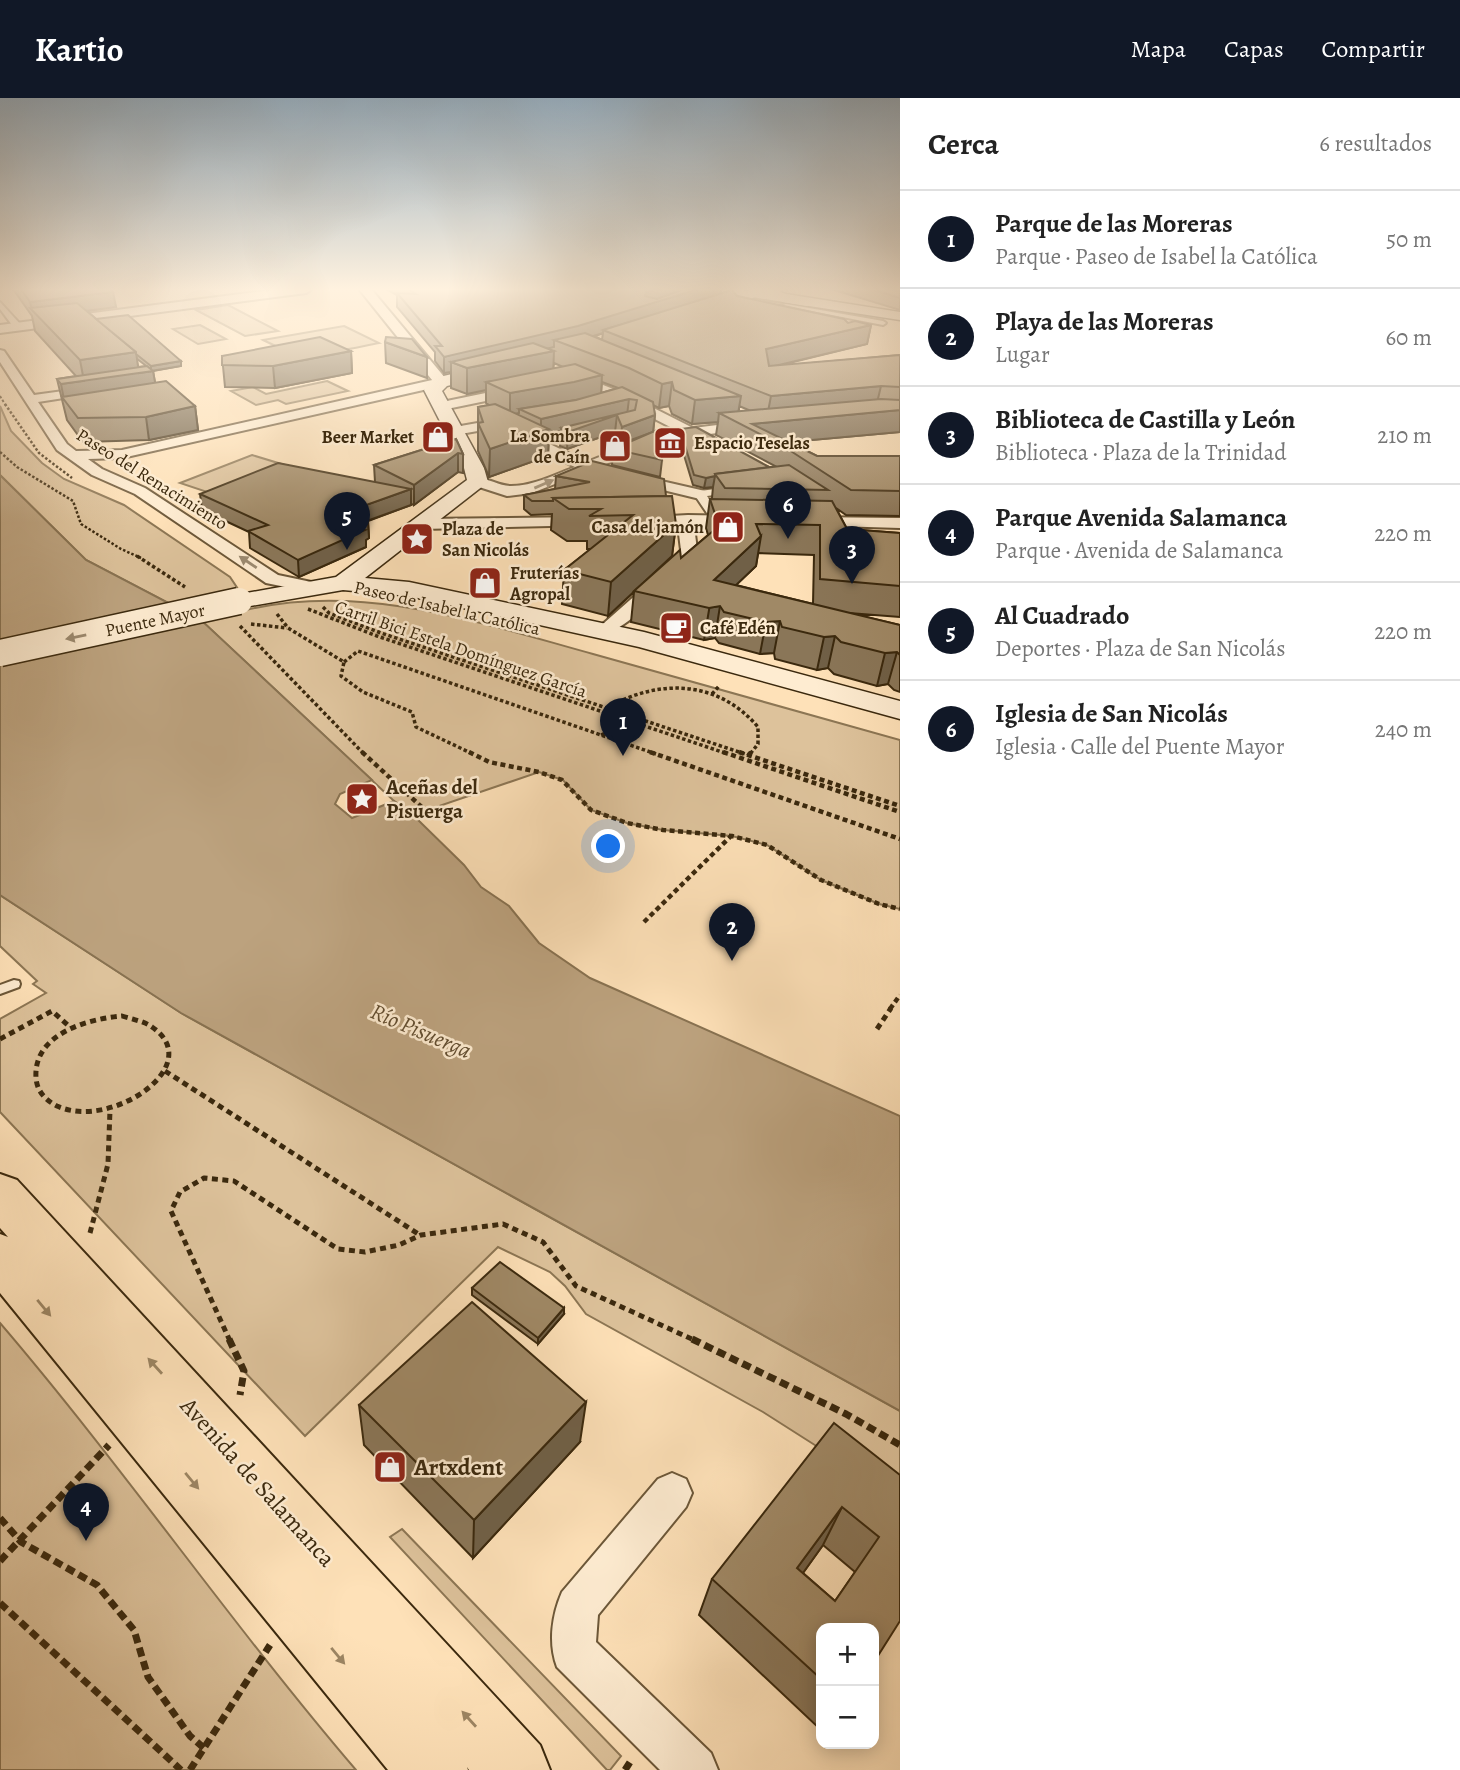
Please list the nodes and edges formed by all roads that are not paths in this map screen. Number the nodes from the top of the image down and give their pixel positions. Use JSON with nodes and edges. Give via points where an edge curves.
{"nodes":[{"id":1,"x":9,"y":367,"type":"edge"},
{"id":2,"x":429,"y":367,"type":"edge"},
{"id":3,"x":505,"y":367,"type":"edge"},
{"id":4,"x":553,"y":369,"type":"edge"},
{"id":5,"x":577,"y":379,"type":"junction"},
{"id":6,"x":441,"y":382,"type":"junction"},
{"id":7,"x":553,"y":383,"type":"edge"},
{"id":8,"x":104,"y":388,"type":"edge"},
{"id":9,"x":529,"y":388,"type":"edge"},
{"id":10,"x":384,"y":395,"type":"junction"},
{"id":11,"x":622,"y":397,"type":"junction"},
{"id":12,"x":30,"y":399,"type":"junction"},
{"id":13,"x":598,"y":403,"type":"edge"},
{"id":14,"x":330,"y":404,"type":"dead end"},
{"id":15,"x":442,"y":406,"type":"junction"},
{"id":16,"x":306,"y":409,"type":"dead end"},
{"id":17,"x":732,"y":410,"type":"edge"},
{"id":18,"x":62,"y":414,"type":"edge"},
{"id":19,"x":42,"y":417,"type":"junction"},
{"id":20,"x":531,"y":418,"type":"edge"},
{"id":21,"x":269,"y":421,"type":"junction"},
{"id":22,"x":498,"y":424,"type":"junction"},
{"id":23,"x":456,"y":431,"type":"junction"},
{"id":24,"x":692,"y":431,"type":"junction"},
{"id":25,"x":564,"y":438,"type":"edge"},
{"id":26,"x":715,"y":441,"type":"edge"},
{"id":27,"x":539,"y":444,"type":"junction"},
{"id":28,"x":122,"y":454,"type":"junction"},
{"id":29,"x":72,"y":455,"type":"junction"},
{"id":30,"x":588,"y":466,"type":"junction"},
{"id":31,"x":97,"y":472,"type":"junction"},
{"id":32,"x":478,"y":482,"type":"junction"},
{"id":33,"x":754,"y":487,"type":"edge"},
{"id":34,"x":700,"y":494,"type":"junction"},
{"id":35,"x":827,"y":515,"type":"joint"},
{"id":36,"x":688,"y":520,"type":"junction"},
{"id":37,"x":717,"y":520,"type":"junction"},
{"id":38,"x":758,"y":521,"type":"edge"},
{"id":39,"x":786,"y":522,"type":"edge"},
{"id":40,"x":900,"y":523,"type":"edge"},
{"id":41,"x":422,"y":524,"type":"junction"},
{"id":42,"x":343,"y":583,"type":"junction"},
{"id":43,"x":309,"y":598,"type":"junction"},
{"id":44,"x":603,"y":631,"type":"junction"},
{"id":45,"x":0,"y":653,"type":"edge"},
{"id":46,"x":900,"y":710,"type":"edge"},
{"id":47,"x":900,"y":728,"type":"edge"},
{"id":48,"x":14,"y":984,"type":"dead end"},
{"id":49,"x":0,"y":990,"type":"edge"},
{"id":50,"x":0,"y":1194,"type":"edge"},
{"id":51,"x":0,"y":1256,"type":"edge"},
{"id":52,"x":672,"y":1493,"type":"dead end"},
{"id":53,"x":433,"y":1770,"type":"edge"},
{"id":54,"x":515,"y":1770,"type":"edge"},
{"id":55,"x":694,"y":1770,"type":"edge"}],
"edges":[{"from":1,"to":12,"type":"street","name":"Paseo del Renacimiento"},
{"from":2,"to":6,"type":"street"},
{"from":3,"to":6,"type":"main road"},
{"from":4,"to":5,"type":"street"},
{"from":5,"to":7,"type":"street"},
{"from":5,"to":11,"type":"street"},
{"from":6,"to":10,"type":"street"},
{"from":6,"to":15,"type":"main road","via":[[433,390]]},
{"from":8,"to":12,"type":"street"},
{"from":9,"to":15,"type":"street"},
{"from":10,"to":14,"type":"lane"},
{"from":10,"to":21,"type":"street"},
{"from":11,"to":13,"type":"street"},
{"from":11,"to":24,"type":"street"},
{"from":12,"to":19,"type":"street","name":"Paseo del Renacimiento"},
{"from":15,"to":23,"type":"main road"},
{"from":16,"to":21,"type":"lane"},
{"from":17,"to":24,"type":"street","via":[[766,424]]},
{"from":18,"to":19,"type":"street"},
{"from":19,"to":29,"type":"street","name":"Paseo del Renacimiento"},
{"from":20,"to":22,"type":"street"},
{"from":21,"to":28,"type":"street","via":[[209,429]]},
{"from":22,"to":23,"type":"street"},
{"from":22,"to":27,"type":"street"},
{"from":23,"to":32,"type":"main road"},
{"from":24,"to":26,"type":"street"},
{"from":24,"to":30,"type":"street","via":[[652,439]]},
{"from":25,"to":27,"type":"street"},
{"from":27,"to":30,"type":"street"},
{"from":28,"to":29,"type":"street"},
{"from":28,"to":31,"type":"street"},
{"from":29,"to":31,"type":"street","name":"Paseo del Renacimiento"},
{"from":32,"to":30,"type":"street","one_way":true,"via":[[524,491]]},
{"from":30,"to":34,"type":"street"},
{"from":43,"to":31,"type":"street","name":"Paseo del Renacimiento","one_way":true,"via":[[272,579],[140,491]]},
{"from":32,"to":41,"type":"main road"},
{"from":33,"to":34,"type":"street"},
{"from":34,"to":37,"type":"street"},
{"from":35,"to":39,"type":"street"},
{"from":35,"to":40,"type":"street","via":[[846,522]]},
{"from":36,"to":37,"type":"street"},
{"from":36,"to":41,"type":"street"},
{"from":36,"to":44,"type":"street","via":[[688,550],[670,574]]},
{"from":37,"to":38,"type":"street"},
{"from":41,"to":42,"type":"main road"},
{"from":42,"to":43,"type":"main road"},
{"from":42,"to":44,"type":"main road","name":"Paseo de Isabel la Católica","via":[[409,589]]},
{"from":42,"to":47,"type":"main road","name":"Paseo de Isabel la Católica","via":[[576,638]]},
{"from":43,"to":45,"type":"main road","name":"Puente Mayor","one_way":true,"bridge":true,"via":[[240,614]]},
{"from":44,"to":46,"type":"main road","name":"Paseo de Isabel la Católica"},
{"from":48,"to":49,"type":"lane"},
{"from":54,"to":50,"type":"highway","name":"Avenida de Salamanca","one_way":true},
{"from":51,"to":53,"type":"highway","one_way":true},
{"from":52,"to":55,"type":"street","via":[[577,1607],[573,1651]]}]}
